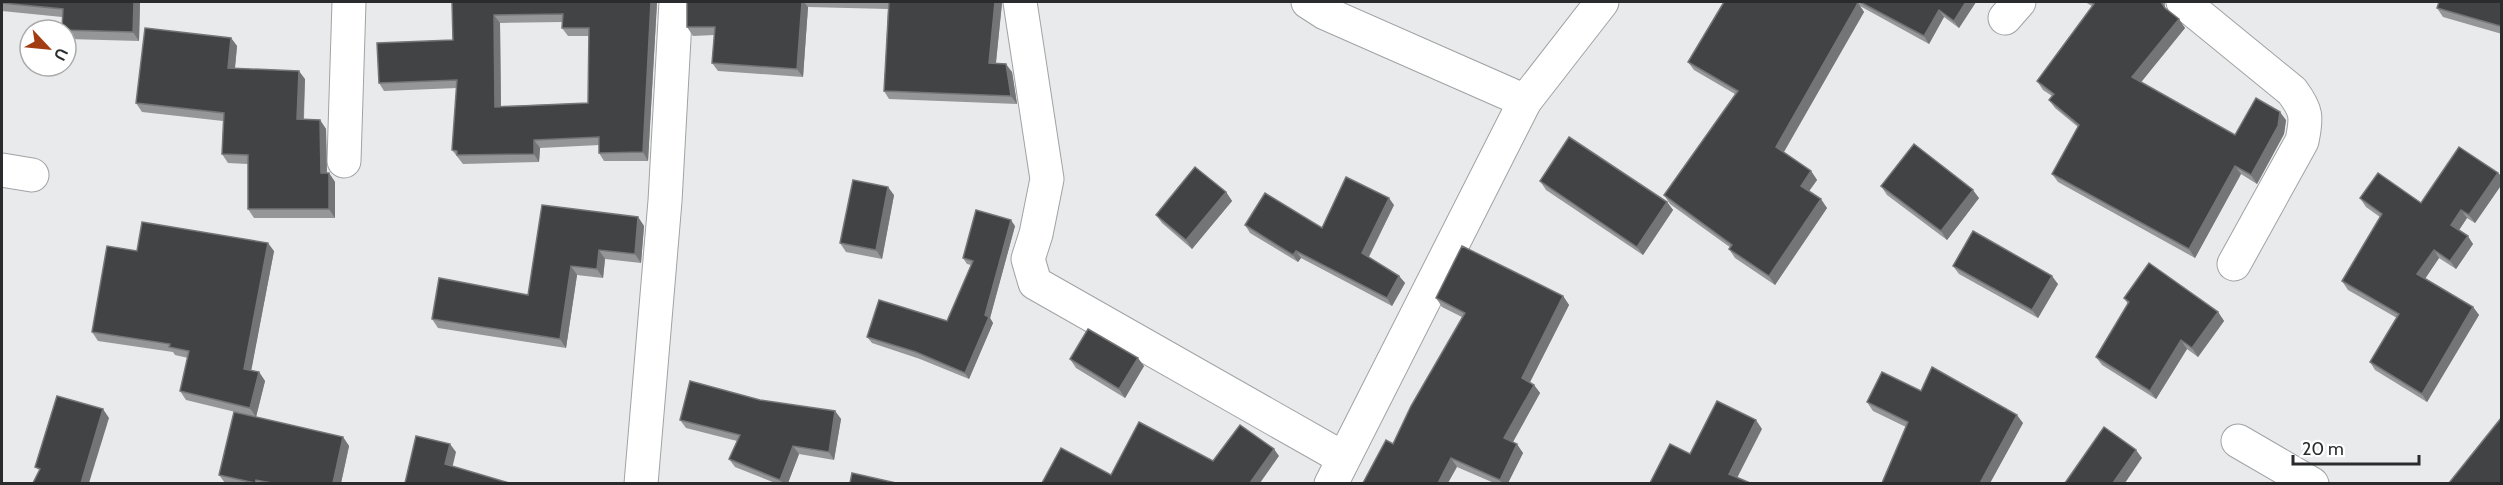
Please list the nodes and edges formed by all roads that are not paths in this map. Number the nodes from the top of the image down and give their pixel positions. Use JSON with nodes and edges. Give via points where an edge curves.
{"nodes":[{"id":1,"x":349,"y":2,"type":"edge"},
{"id":2,"x":676,"y":2,"type":"edge"},
{"id":3,"x":1020,"y":2,"type":"edge"},
{"id":4,"x":1308,"y":2,"type":"edge"},
{"id":5,"x":1602,"y":2,"type":"edge"},
{"id":6,"x":2182,"y":2,"type":"edge"},
{"id":7,"x":1525,"y":101,"type":"junction"},
{"id":8,"x":344,"y":161,"type":"dead end"},
{"id":9,"x":2234,"y":264,"type":"dead end"},
{"id":10,"x":2238,"y":441,"type":"dead end"},
{"id":11,"x":1337,"y":471,"type":"edge"},
{"id":12,"x":641,"y":483,"type":"edge"},
{"id":13,"x":2312,"y":483,"type":"edge"}],
"edges":[{"from":1,"to":8,"type":"street"},
{"from":2,"to":12,"type":"street","via":[[665,201]]},
{"from":3,"to":11,"type":"street","via":[[1047,179],[1028,259],[1035,283]]},
{"from":4,"to":7,"type":"street"},
{"from":5,"to":7,"type":"street"},
{"from":6,"to":9,"type":"street","via":[[2292,91],[2307,118],[2302,141]]},
{"from":7,"to":11,"type":"street"},
{"from":10,"to":13,"type":"street"}]}
